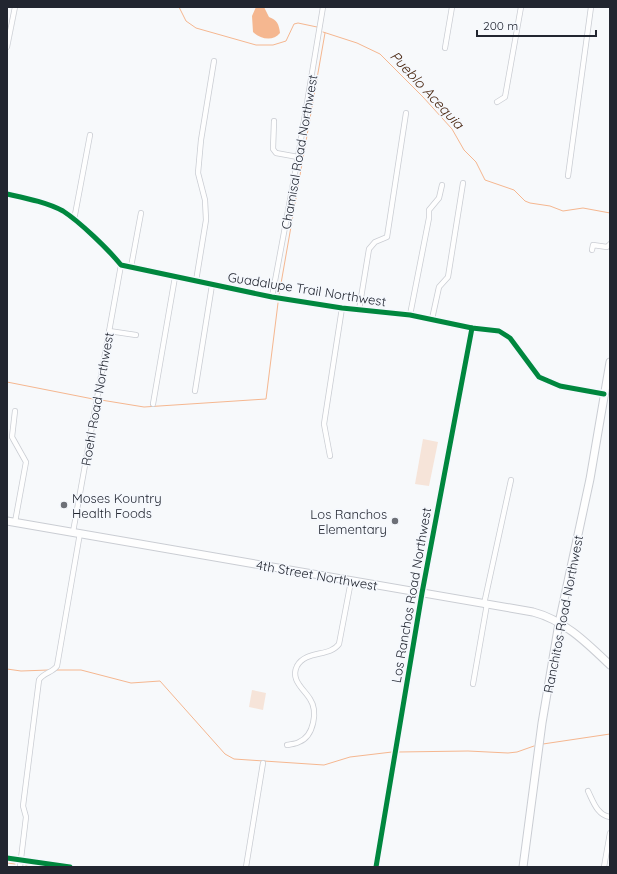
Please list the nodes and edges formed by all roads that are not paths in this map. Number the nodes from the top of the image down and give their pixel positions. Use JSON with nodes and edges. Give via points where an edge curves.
{"nodes":[{"id":1,"x":15,"y":7,"type":"edge"},
{"id":2,"x":323,"y":7,"type":"edge"},
{"id":3,"x":452,"y":7,"type":"edge"},
{"id":4,"x":521,"y":7,"type":"edge"},
{"id":5,"x":591,"y":7,"type":"edge"},
{"id":6,"x":7,"y":47,"type":"edge"},
{"id":7,"x":445,"y":48,"type":"dead end"},
{"id":8,"x":214,"y":61,"type":"dead end"},
{"id":9,"x":497,"y":102,"type":"dead end"},
{"id":10,"x":406,"y":112,"type":"dead end"},
{"id":11,"x":274,"y":121,"type":"dead end"},
{"id":12,"x":90,"y":135,"type":"dead end"},
{"id":13,"x":298,"y":157,"type":"junction"},
{"id":14,"x":568,"y":176,"type":"dead end"},
{"id":15,"x":463,"y":183,"type":"dead end"},
{"id":16,"x":442,"y":185,"type":"dead end"},
{"id":17,"x":7,"y":194,"type":"edge"},
{"id":18,"x":141,"y":213,"type":"dead end"},
{"id":19,"x":74,"y":220,"type":"junction"},
{"id":20,"x":610,"y":244,"type":"edge"},
{"id":21,"x":592,"y":250,"type":"dead end"},
{"id":22,"x":121,"y":265,"type":"junction"},
{"id":23,"x":130,"y":267,"type":"junction"},
{"id":24,"x":175,"y":277,"type":"junction"},
{"id":25,"x":196,"y":281,"type":"junction"},
{"id":26,"x":212,"y":285,"type":"junction"},
{"id":27,"x":272,"y":297,"type":"junction"},
{"id":28,"x":342,"y":308,"type":"junction"},
{"id":29,"x":359,"y":310,"type":"junction"},
{"id":30,"x":410,"y":315,"type":"junction"},
{"id":31,"x":432,"y":320,"type":"junction"},
{"id":32,"x":472,"y":328,"type":"junction"},
{"id":33,"x":109,"y":331,"type":"junction"},
{"id":34,"x":136,"y":335,"type":"dead end"},
{"id":35,"x":610,"y":362,"type":"edge"},
{"id":36,"x":195,"y":391,"type":"dead end"},
{"id":37,"x":604,"y":394,"type":"junction"},
{"id":38,"x":153,"y":404,"type":"dead end"},
{"id":39,"x":15,"y":411,"type":"dead end"},
{"id":40,"x":330,"y":456,"type":"dead end"},
{"id":41,"x":510,"y":480,"type":"dead end"},
{"id":42,"x":11,"y":521,"type":"edge"},
{"id":43,"x":77,"y":533,"type":"junction"},
{"id":44,"x":351,"y":581,"type":"junction"},
{"id":45,"x":422,"y":593,"type":"junction"},
{"id":46,"x":486,"y":604,"type":"junction"},
{"id":47,"x":559,"y":623,"type":"junction"},
{"id":48,"x":610,"y":665,"type":"edge"},
{"id":49,"x":473,"y":684,"type":"dead end"},
{"id":50,"x":287,"y":745,"type":"dead end"},
{"id":51,"x":263,"y":763,"type":"dead end"},
{"id":52,"x":588,"y":790,"type":"dead end"},
{"id":53,"x":610,"y":817,"type":"edge"},
{"id":54,"x":610,"y":833,"type":"edge"},
{"id":55,"x":20,"y":867,"type":"edge"},
{"id":56,"x":246,"y":867,"type":"edge"},
{"id":57,"x":376,"y":867,"type":"edge"},
{"id":58,"x":523,"y":867,"type":"edge"},
{"id":59,"x":604,"y":867,"type":"edge"}],
"edges":[{"from":1,"to":6,"type":"street"},
{"from":2,"to":13,"type":"street","name":"Chamisal Road Northwest"},
{"from":3,"to":7,"type":"street"},
{"from":4,"to":9,"type":"street","via":[[505,97]]},
{"from":5,"to":14,"type":"street"},
{"from":8,"to":25,"type":"street","via":[[198,173],[205,200],[206,220]]},
{"from":10,"to":29,"type":"street","via":[[387,237],[375,242],[369,249]]},
{"from":11,"to":13,"type":"street","via":[[273,149],[276,153]]},
{"from":12,"to":19,"type":"street"},
{"from":13,"to":27,"type":"street","name":"Chamisal Road Northwest"},
{"from":15,"to":31,"type":"street","via":[[448,277],[439,287]]},
{"from":16,"to":30,"type":"street","via":[[440,198],[429,210]]},
{"from":17,"to":19,"type":"street","via":[[63,211]]},
{"from":18,"to":23,"type":"street"},
{"from":19,"to":22,"type":"street"},
{"from":20,"to":21,"type":"street","via":[[607,247],[593,245]]},
{"from":22,"to":23,"type":"street","name":"Guadalupe Trail Northwest"},
{"from":22,"to":33,"type":"street","name":"Roehl Road Northwest"},
{"from":23,"to":24,"type":"street","name":"Guadalupe Trail Northwest"},
{"from":24,"to":25,"type":"street","name":"Guadalupe Trail Northwest"},
{"from":24,"to":38,"type":"street"},
{"from":25,"to":26,"type":"street","name":"Guadalupe Trail Northwest"},
{"from":26,"to":27,"type":"street","name":"Guadalupe Trail Northwest"},
{"from":26,"to":36,"type":"street"},
{"from":27,"to":28,"type":"street","name":"Guadalupe Trail Northwest"},
{"from":28,"to":29,"type":"street","name":"Guadalupe Trail Northwest"},
{"from":28,"to":40,"type":"street","via":[[324,424]]},
{"from":29,"to":30,"type":"street","name":"Guadalupe Trail Northwest"},
{"from":30,"to":31,"type":"street","name":"Guadalupe Trail Northwest"},
{"from":31,"to":32,"type":"street","name":"Guadalupe Trail Northwest"},
{"from":32,"to":37,"type":"street","name":"Guadalupe Trail Northwest","via":[[500,331],[510,338],[539,377],[560,386]]},
{"from":32,"to":45,"type":"street","name":"Los Ranchos Road Northwest"},
{"from":33,"to":34,"type":"street"},
{"from":33,"to":43,"type":"street","name":"Roehl Road Northwest"},
{"from":35,"to":37,"type":"main road","name":"Ranchitos Road Northwest"},
{"from":37,"to":47,"type":"main road","name":"Ranchitos Road Northwest","via":[[590,479]]},
{"from":39,"to":42,"type":"street","via":[[12,437],[26,462]]},
{"from":41,"to":46,"type":"street"},
{"from":42,"to":43,"type":"main road","name":"4th Street Northwest"},
{"from":43,"to":44,"type":"main road","name":"4th Street Northwest"},
{"from":43,"to":55,"type":"street","name":"Roehl Road Northwest","via":[[57,666],[39,680],[23,806],[26,817]]},
{"from":44,"to":45,"type":"main road","name":"4th Street Northwest"},
{"from":44,"to":50,"type":"street","via":[[340,644],[333,650],[305,658],[297,667],[296,678],[311,699],[314,717],[311,729],[301,742]]},
{"from":45,"to":46,"type":"main road","name":"4th Street Northwest"},
{"from":45,"to":57,"type":"street","name":"Los Ranchos Road Northwest"},
{"from":46,"to":47,"type":"main road","name":"4th Street Northwest","via":[[544,615]]},
{"from":46,"to":49,"type":"street"},
{"from":47,"to":48,"type":"main road","name":"4th Street Northwest"},
{"from":47,"to":58,"type":"main road","name":"Ranchitos Road Northwest","via":[[540,730]]},
{"from":51,"to":56,"type":"street"},
{"from":52,"to":53,"type":"street","via":[[596,807]]},
{"from":54,"to":59,"type":"street"}]}
